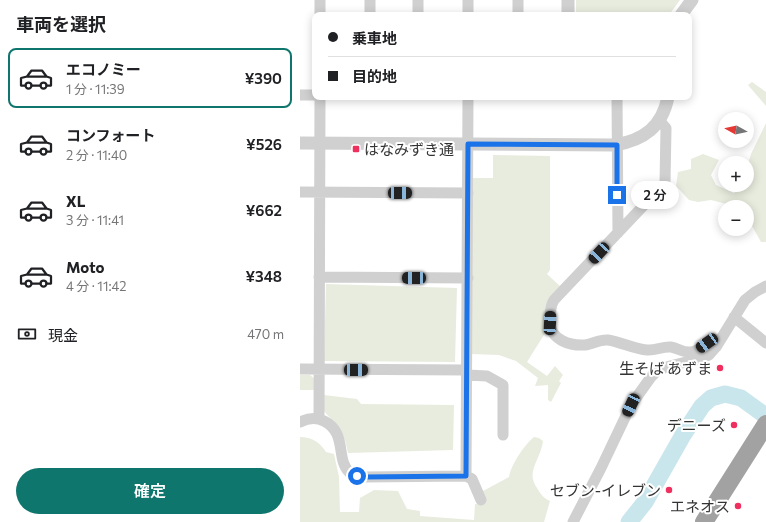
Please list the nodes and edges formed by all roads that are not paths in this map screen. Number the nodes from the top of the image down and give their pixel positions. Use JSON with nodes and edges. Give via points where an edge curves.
{"nodes":[{"id":1,"x":320,"y":0,"type":"edge"},
{"id":2,"x":370,"y":0,"type":"edge"},
{"id":3,"x":418,"y":0,"type":"edge"},
{"id":4,"x":468,"y":0,"type":"edge"},
{"id":5,"x":518,"y":0,"type":"edge"},
{"id":6,"x":568,"y":0,"type":"edge"},
{"id":7,"x":692,"y":0,"type":"edge"},
{"id":8,"x":320,"y":12,"type":"edge"},
{"id":9,"x":370,"y":12,"type":"edge"},
{"id":10,"x":418,"y":12,"type":"edge"},
{"id":11,"x":468,"y":12,"type":"edge"},
{"id":12,"x":518,"y":12,"type":"edge"},
{"id":13,"x":568,"y":12,"type":"edge"},
{"id":14,"x":683,"y":12,"type":"edge"},
{"id":15,"x":300,"y":95,"type":"edge"},
{"id":16,"x":312,"y":95,"type":"edge"},
{"id":17,"x":320,"y":100,"type":"edge"},
{"id":18,"x":468,"y":100,"type":"edge"},
{"id":19,"x":617,"y":100,"type":"edge"},
{"id":20,"x":667,"y":100,"type":"edge"},
{"id":21,"x":659,"y":120,"type":"junction"},
{"id":22,"x":300,"y":143,"type":"edge"},
{"id":23,"x":319,"y":144,"type":"junction"},
{"id":24,"x":468,"y":144,"type":"junction"},
{"id":25,"x":617,"y":145,"type":"junction"},
{"id":26,"x":300,"y":192,"type":"edge"},
{"id":27,"x":319,"y":192,"type":"junction"},
{"id":28,"x":468,"y":193,"type":"junction"},
{"id":29,"x":618,"y":233,"type":"junction"},
{"id":30,"x":319,"y":277,"type":"junction"},
{"id":31,"x":468,"y":278,"type":"junction"},
{"id":32,"x":766,"y":286,"type":"edge"},
{"id":33,"x":734,"y":317,"type":"junction"},
{"id":34,"x":719,"y":342,"type":"junction"},
{"id":35,"x":766,"y":343,"type":"edge"},
{"id":36,"x":300,"y":369,"type":"edge"},
{"id":37,"x":319,"y":370,"type":"junction"},
{"id":38,"x":466,"y":373,"type":"junction"},
{"id":39,"x":319,"y":418,"type":"junction"},
{"id":40,"x":300,"y":422,"type":"edge"},
{"id":41,"x":766,"y":424,"type":"edge"},
{"id":42,"x":503,"y":435,"type":"dead end"},
{"id":43,"x":466,"y":476,"type":"junction"},
{"id":44,"x":481,"y":500,"type":"dead end"},
{"id":45,"x":573,"y":522,"type":"edge"},
{"id":46,"x":704,"y":522,"type":"edge"}],
"edges":[{"from":1,"to":8,"type":"street"},
{"from":2,"to":9,"type":"street"},
{"from":3,"to":10,"type":"street"},
{"from":4,"to":11,"type":"street"},
{"from":5,"to":12,"type":"street"},
{"from":6,"to":13,"type":"street"},
{"from":7,"to":14,"type":"street"},
{"from":15,"to":16,"type":"street"},
{"from":17,"to":23,"type":"street"},
{"from":18,"to":24,"type":"street"},
{"from":19,"to":25,"type":"street"},
{"from":20,"to":21,"type":"street"},
{"from":21,"to":25,"type":"street","via":[[642,137]]},
{"from":21,"to":29,"type":"street","via":[[666,128],[665,183]]},
{"from":22,"to":23,"type":"street"},
{"from":23,"to":24,"type":"street"},
{"from":23,"to":27,"type":"street"},
{"from":24,"to":25,"type":"street"},
{"from":24,"to":28,"type":"street"},
{"from":25,"to":29,"type":"street"},
{"from":26,"to":27,"type":"street"},
{"from":27,"to":28,"type":"street"},
{"from":27,"to":30,"type":"street"},
{"from":28,"to":31,"type":"street"},
{"from":29,"to":34,"type":"street","via":[[552,304],[550,323],[554,335],[570,344],[586,345],[607,340],[644,350],[671,347],[689,353],[695,352],[714,339]]},
{"from":30,"to":31,"type":"street"},
{"from":30,"to":37,"type":"street"},
{"from":31,"to":38,"type":"street"},
{"from":32,"to":33,"type":"street","via":[[745,300]]},
{"from":33,"to":34,"type":"street"},
{"from":33,"to":35,"type":"street"},
{"from":34,"to":45,"type":"street","via":[[702,358],[658,370],[651,377],[631,405]]},
{"from":36,"to":37,"type":"street"},
{"from":37,"to":38,"type":"street"},
{"from":37,"to":39,"type":"street"},
{"from":38,"to":42,"type":"street","via":[[487,376],[503,385]]},
{"from":38,"to":43,"type":"street"},
{"from":39,"to":40,"type":"street"},
{"from":39,"to":43,"type":"street","via":[[333,427],[341,443],[346,467],[357,476]]},
{"from":41,"to":46,"type":"highway"},
{"from":43,"to":44,"type":"street","via":[[472,479]]}]}
